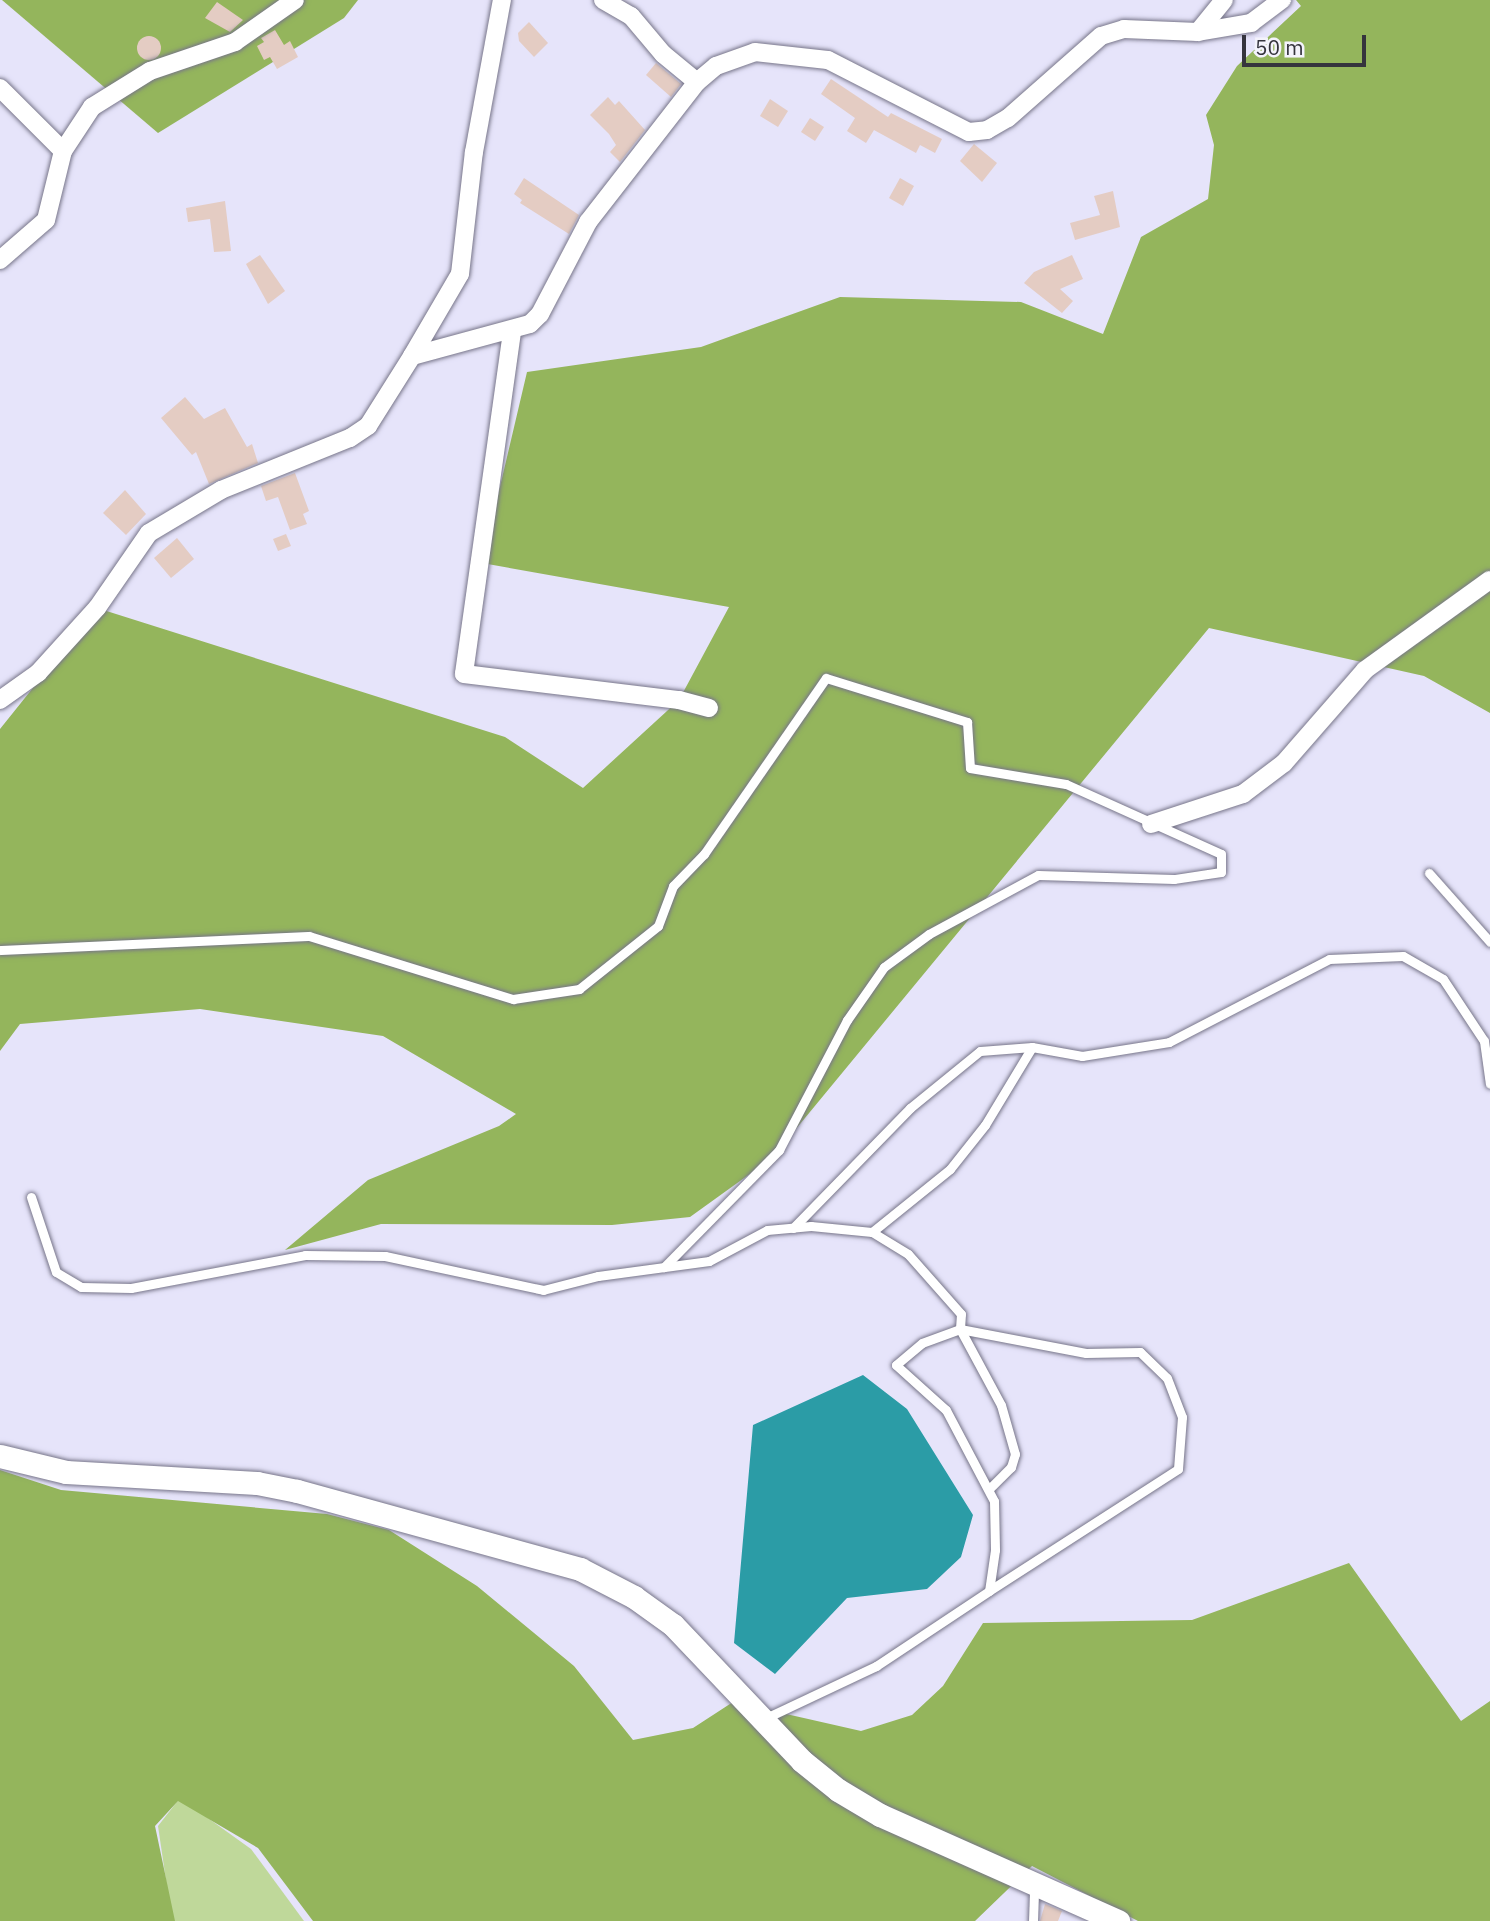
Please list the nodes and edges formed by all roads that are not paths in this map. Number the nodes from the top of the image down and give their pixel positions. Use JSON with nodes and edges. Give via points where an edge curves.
{"nodes":[{"id":1,"x":295,"y":0,"type":"edge"},
{"id":2,"x":502,"y":0,"type":"edge"},
{"id":3,"x":603,"y":0,"type":"edge"},
{"id":4,"x":1224,"y":0,"type":"edge"},
{"id":5,"x":1282,"y":0,"type":"edge"},
{"id":6,"x":1198,"y":32,"type":"junction"},
{"id":7,"x":697,"y":82,"type":"junction"},
{"id":8,"x":0,"y":88,"type":"edge"},
{"id":9,"x":63,"y":151,"type":"junction"},
{"id":10,"x":0,"y":260,"type":"edge"},
{"id":11,"x":512,"y":332,"type":"junction"},
{"id":12,"x":412,"y":356,"type":"junction"},
{"id":13,"x":1490,"y":580,"type":"edge"},
{"id":14,"x":0,"y":700,"type":"edge"},
{"id":15,"x":709,"y":708,"type":"dead end"},
{"id":16,"x":1152,"y":824,"type":"junction"},
{"id":17,"x":1429,"y":873,"type":"dead end"},
{"id":18,"x":1490,"y":942,"type":"edge"},
{"id":19,"x":0,"y":950,"type":"edge"},
{"id":20,"x":1032,"y":1047,"type":"junction"},
{"id":21,"x":1490,"y":1084,"type":"edge"},
{"id":22,"x":31,"y":1197,"type":"dead end"},
{"id":23,"x":793,"y":1228,"type":"junction"},
{"id":24,"x":872,"y":1232,"type":"junction"},
{"id":25,"x":664,"y":1267,"type":"junction"},
{"id":26,"x":960,"y":1329,"type":"junction"},
{"id":27,"x":0,"y":1456,"type":"edge"},
{"id":28,"x":989,"y":1489,"type":"junction"},
{"id":29,"x":989,"y":1591,"type":"junction"},
{"id":30,"x":763,"y":1720,"type":"junction"},
{"id":31,"x":1035,"y":1882,"type":"junction"},
{"id":32,"x":1033,"y":1921,"type":"edge"},
{"id":33,"x":1118,"y":1921,"type":"edge"}],
"edges":[{"from":1,"to":9,"type":"street","via":[[235,41],[123,84],[92,107]]},
{"from":2,"to":12,"type":"street","via":[[474,152],[460,274]]},
{"from":3,"to":7,"type":"street","via":[[631,16]]},
{"from":4,"to":6,"type":"street"},
{"from":5,"to":6,"type":"street","via":[[1251,23]]},
{"from":6,"to":7,"type":"street","via":[[1124,29],[1101,36],[1008,118],[987,130],[969,132],[828,60],[755,52],[716,66]]},
{"from":7,"to":11,"type":"street","via":[[588,222],[540,314]]},
{"from":8,"to":9,"type":"street"},
{"from":9,"to":10,"type":"street","via":[[46,220]]},
{"from":11,"to":12,"type":"street"},
{"from":11,"to":15,"type":"street","via":[[464,674],[679,700]]},
{"from":12,"to":14,"type":"street","via":[[368,426],[221,490],[149,533],[97,608],[38,673]]},
{"from":13,"to":16,"type":"street","via":[[1366,670],[1284,763],[1243,793]]},
{"from":16,"to":19,"type":"lane","via":[[1066,784],[970,768],[967,722],[826,678],[704,854],[673,886],[658,926],[579,989],[513,999],[309,936]]},
{"from":16,"to":25,"type":"lane","via":[[1221,854],[1221,872],[1174,879],[1038,875],[884,967],[847,1020],[779,1150]]},
{"from":17,"to":18,"type":"lane"},
{"from":20,"to":21,"type":"lane","via":[[1082,1056],[1169,1042],[1329,959],[1403,956],[1443,979],[1484,1041]]},
{"from":20,"to":23,"type":"lane","via":[[980,1051],[910,1108]]},
{"from":20,"to":24,"type":"lane","via":[[985,1125],[950,1169]]},
{"from":22,"to":25,"type":"lane","via":[[56,1272],[81,1287],[131,1288],[305,1255],[385,1256],[543,1290]]},
{"from":23,"to":24,"type":"lane"},
{"from":23,"to":25,"type":"lane","via":[[767,1230],[709,1261]]},
{"from":24,"to":26,"type":"lane","via":[[908,1254],[961,1314]]},
{"from":26,"to":28,"type":"lane","via":[[1001,1405],[1015,1454],[1011,1467]]},
{"from":26,"to":28,"type":"lane","via":[[922,1343],[896,1365],[946,1410]]},
{"from":26,"to":29,"type":"lane","via":[[1086,1353],[1140,1352],[1167,1378],[1182,1418],[1178,1469]]},
{"from":27,"to":30,"type":"street","via":[[66,1472],[257,1483],[298,1490],[580,1569],[634,1597],[673,1625]]},
{"from":28,"to":29,"type":"lane","via":[[994,1501],[995,1550]]},
{"from":29,"to":30,"type":"lane","via":[[876,1666]]},
{"from":30,"to":31,"type":"street","via":[[803,1761],[880,1815]]},
{"from":31,"to":32,"type":"lane"},
{"from":31,"to":33,"type":"street"}]}
